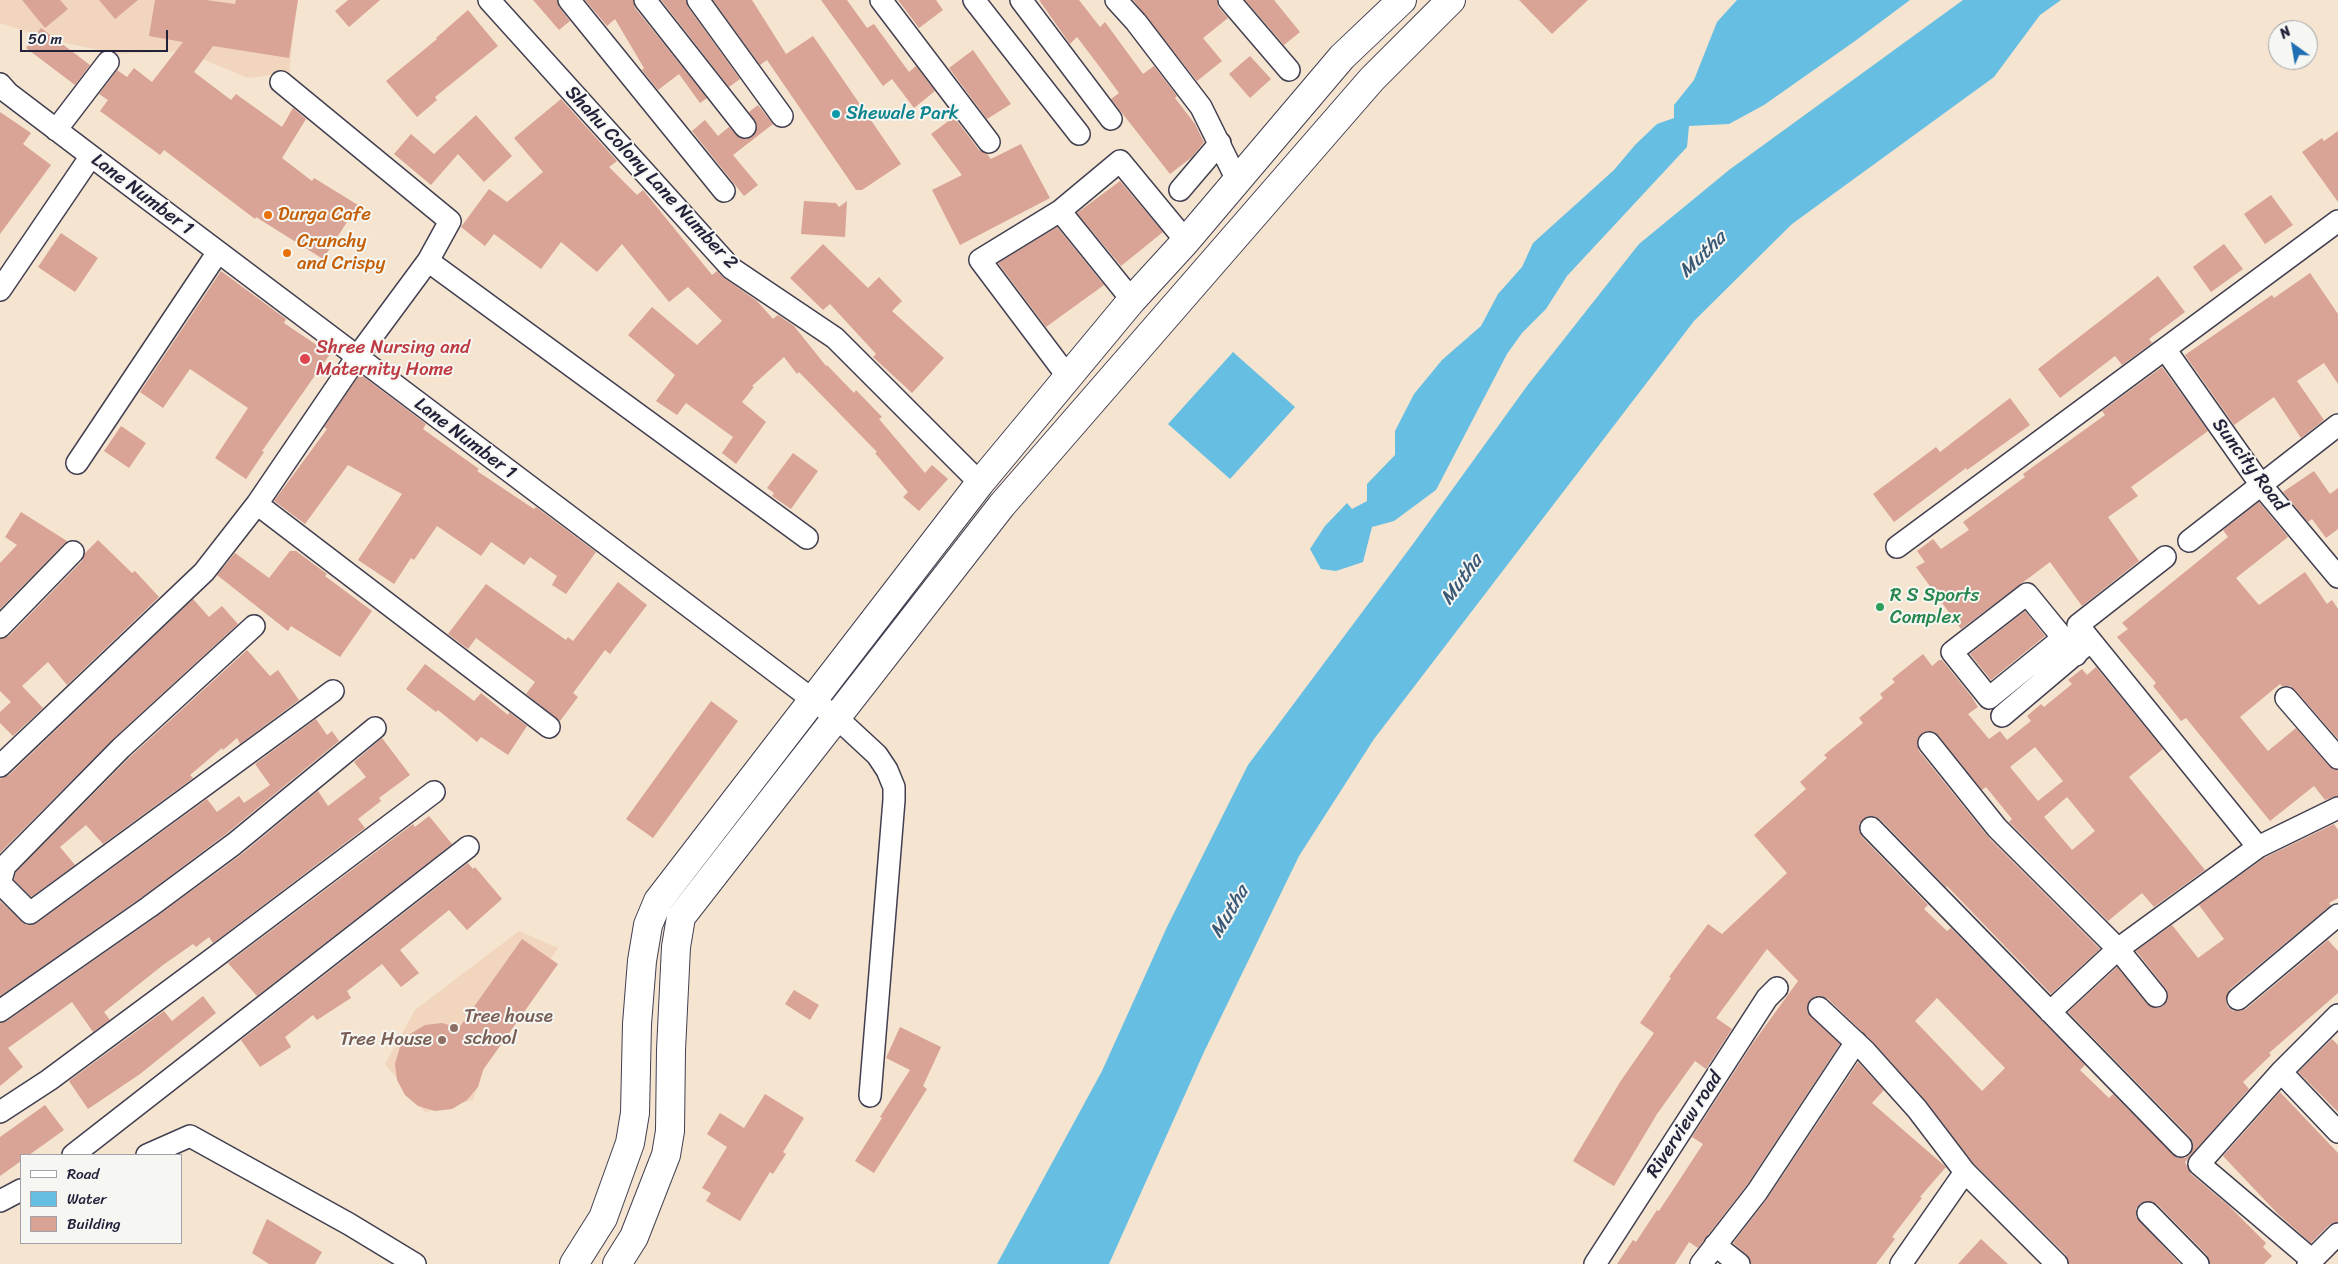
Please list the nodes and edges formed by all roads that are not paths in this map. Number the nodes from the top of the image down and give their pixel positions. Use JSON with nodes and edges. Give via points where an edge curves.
{"nodes":[{"id":1,"x":488,"y":0,"type":"edge"},
{"id":2,"x":569,"y":0,"type":"edge"},
{"id":3,"x":645,"y":0,"type":"edge"},
{"id":4,"x":698,"y":0,"type":"edge"},
{"id":5,"x":881,"y":0,"type":"edge"},
{"id":6,"x":974,"y":0,"type":"edge"},
{"id":7,"x":1021,"y":0,"type":"edge"},
{"id":8,"x":1116,"y":0,"type":"edge"},
{"id":9,"x":1229,"y":0,"type":"edge"},
{"id":10,"x":1402,"y":0,"type":"edge"},
{"id":11,"x":1451,"y":0,"type":"edge"},
{"id":12,"x":108,"y":62,"type":"dead end"},
{"id":13,"x":1289,"y":70,"type":"dead end"},
{"id":14,"x":281,"y":82,"type":"dead end"},
{"id":15,"x":0,"y":84,"type":"edge"},
{"id":16,"x":782,"y":116,"type":"dead end"},
{"id":17,"x":1111,"y":119,"type":"dead end"},
{"id":18,"x":745,"y":127,"type":"dead end"},
{"id":19,"x":56,"y":130,"type":"junction"},
{"id":20,"x":1079,"y":134,"type":"dead end"},
{"id":21,"x":989,"y":142,"type":"dead end"},
{"id":22,"x":1220,"y":143,"type":"junction"},
{"id":23,"x":91,"y":156,"type":"junction"},
{"id":24,"x":1237,"y":180,"type":"junction"},
{"id":25,"x":1180,"y":190,"type":"dead end"},
{"id":26,"x":724,"y":191,"type":"dead end"},
{"id":27,"x":1060,"y":212,"type":"junction"},
{"id":28,"x":2338,"y":221,"type":"edge"},
{"id":29,"x":1186,"y":241,"type":"junction"},
{"id":30,"x":218,"y":252,"type":"junction"},
{"id":31,"x":428,"y":261,"type":"junction"},
{"id":32,"x":0,"y":290,"type":"edge"},
{"id":33,"x":1132,"y":300,"type":"junction"},
{"id":34,"x":2165,"y":349,"type":"junction"},
{"id":35,"x":357,"y":357,"type":"junction"},
{"id":36,"x":1068,"y":377,"type":"junction"},
{"id":37,"x":2338,"y":425,"type":"edge"},
{"id":38,"x":77,"y":463,"type":"dead end"},
{"id":39,"x":980,"y":484,"type":"junction"},
{"id":40,"x":2260,"y":485,"type":"junction"},
{"id":41,"x":257,"y":504,"type":"junction"},
{"id":42,"x":807,"y":538,"type":"dead end"},
{"id":43,"x":2189,"y":541,"type":"dead end"},
{"id":44,"x":1898,"y":546,"type":"dead end"},
{"id":45,"x":73,"y":552,"type":"dead end"},
{"id":46,"x":2165,"y":557,"type":"dead end"},
{"id":47,"x":2338,"y":577,"type":"edge"},
{"id":48,"x":254,"y":626,"type":"dead end"},
{"id":49,"x":0,"y":627,"type":"edge"},
{"id":50,"x":2063,"y":638,"type":"junction"},
{"id":51,"x":2083,"y":648,"type":"junction"},
{"id":52,"x":2001,"y":689,"type":"junction"},
{"id":53,"x":333,"y":691,"type":"dead end"},
{"id":54,"x":2286,"y":698,"type":"dead end"},
{"id":55,"x":813,"y":700,"type":"junction"},
{"id":56,"x":836,"y":718,"type":"junction"},
{"id":57,"x":375,"y":728,"type":"dead end"},
{"id":58,"x":548,"y":728,"type":"dead end"},
{"id":59,"x":1929,"y":743,"type":"dead end"},
{"id":60,"x":2338,"y":758,"type":"edge"},
{"id":61,"x":0,"y":766,"type":"edge"},
{"id":62,"x":434,"y":792,"type":"dead end"},
{"id":63,"x":2338,"y":808,"type":"edge"},
{"id":64,"x":1872,"y":828,"type":"dead end"},
{"id":65,"x":468,"y":847,"type":"dead end"},
{"id":66,"x":2258,"y":847,"type":"junction"},
{"id":67,"x":0,"y":884,"type":"edge"},
{"id":68,"x":2338,"y":915,"type":"edge"},
{"id":69,"x":2118,"y":949,"type":"junction"},
{"id":70,"x":1777,"y":988,"type":"dead end"},
{"id":71,"x":2156,"y":996,"type":"dead end"},
{"id":72,"x":2238,"y":999,"type":"dead end"},
{"id":73,"x":1819,"y":1008,"type":"dead end"},
{"id":74,"x":0,"y":1011,"type":"edge"},
{"id":75,"x":2050,"y":1012,"type":"junction"},
{"id":76,"x":2338,"y":1015,"type":"edge"},
{"id":77,"x":1856,"y":1042,"type":"junction"},
{"id":78,"x":2281,"y":1072,"type":"junction"},
{"id":79,"x":870,"y":1096,"type":"dead end"},
{"id":80,"x":0,"y":1112,"type":"edge"},
{"id":81,"x":2338,"y":1132,"type":"edge"},
{"id":82,"x":2182,"y":1146,"type":"dead end"},
{"id":83,"x":74,"y":1154,"type":"edge"},
{"id":84,"x":149,"y":1154,"type":"edge"},
{"id":85,"x":1965,"y":1172,"type":"junction"},
{"id":86,"x":20,"y":1191,"type":"edge"},
{"id":87,"x":0,"y":1201,"type":"edge"},
{"id":88,"x":2148,"y":1213,"type":"dead end"},
{"id":89,"x":2338,"y":1234,"type":"edge"},
{"id":90,"x":1715,"y":1245,"type":"junction"},
{"id":91,"x":2310,"y":1262,"type":"edge"},
{"id":92,"x":415,"y":1264,"type":"edge"},
{"id":93,"x":574,"y":1264,"type":"edge"},
{"id":94,"x":617,"y":1264,"type":"edge"},
{"id":95,"x":1595,"y":1264,"type":"edge"},
{"id":96,"x":1701,"y":1264,"type":"edge"},
{"id":97,"x":1738,"y":1264,"type":"edge"},
{"id":98,"x":1901,"y":1264,"type":"edge"},
{"id":99,"x":2057,"y":1264,"type":"edge"},
{"id":100,"x":2198,"y":1264,"type":"edge"}],
"edges":[{"from":1,"to":39,"type":"street","name":"Shahu Colony Lane Number 2","via":[[731,268],[835,338]]},
{"from":2,"to":26,"type":"street"},
{"from":3,"to":18,"type":"street"},
{"from":4,"to":16,"type":"street"},
{"from":5,"to":21,"type":"street"},
{"from":6,"to":20,"type":"street"},
{"from":7,"to":17,"type":"street"},
{"from":8,"to":22,"type":"street","via":[[1202,107]]},
{"from":9,"to":13,"type":"street"},
{"from":10,"to":24,"type":"street","via":[[1342,57]]},
{"from":11,"to":56,"type":"street","via":[[1372,79],[1002,505]]},
{"from":12,"to":19,"type":"street"},
{"from":14,"to":31,"type":"street","via":[[450,221]]},
{"from":15,"to":19,"type":"street","name":"Lane Number 1"},
{"from":19,"to":23,"type":"street","name":"Lane Number 1"},
{"from":22,"to":24,"type":"street"},
{"from":22,"to":25,"type":"street"},
{"from":23,"to":30,"type":"street","name":"Lane Number 1"},
{"from":23,"to":32,"type":"street"},
{"from":24,"to":29,"type":"street"},
{"from":27,"to":29,"type":"street","via":[[1120,161]]},
{"from":27,"to":33,"type":"street"},
{"from":27,"to":36,"type":"street","via":[[980,260]]},
{"from":28,"to":34,"type":"street"},
{"from":29,"to":33,"type":"street"},
{"from":30,"to":35,"type":"street","name":"Lane Number 1"},
{"from":30,"to":38,"type":"street"},
{"from":31,"to":35,"type":"street"},
{"from":31,"to":42,"type":"street"},
{"from":33,"to":36,"type":"street"},
{"from":34,"to":40,"type":"street","name":"Suncity Road"},
{"from":34,"to":44,"type":"street"},
{"from":35,"to":41,"type":"street"},
{"from":35,"to":55,"type":"street","name":"Lane Number 1"},
{"from":36,"to":39,"type":"street"},
{"from":37,"to":40,"type":"street"},
{"from":39,"to":55,"type":"street"},
{"from":40,"to":43,"type":"street"},
{"from":40,"to":47,"type":"street","name":"Suncity Road"},
{"from":41,"to":58,"type":"street"},
{"from":41,"to":61,"type":"street","via":[[188,589]]},
{"from":45,"to":49,"type":"street"},
{"from":46,"to":51,"type":"street","via":[[2078,625]]},
{"from":48,"to":67,"type":"street","via":[[120,748],[5,866]]},
{"from":50,"to":51,"type":"street"},
{"from":50,"to":52,"type":"street"},
{"from":50,"to":52,"type":"street","via":[[2027,594],[1952,652],[1989,698]]},
{"from":51,"to":52,"type":"street","via":[[2008,711]]},
{"from":51,"to":66,"type":"street"},
{"from":53,"to":67,"type":"street","via":[[30,913]]},
{"from":54,"to":60,"type":"street"},
{"from":55,"to":56,"type":"street","name":"Lane Number 1"},
{"from":55,"to":93,"type":"street","via":[[658,901],[648,925],[642,961],[635,1113],[630,1143],[603,1218]]},
{"from":56,"to":79,"type":"street","name":"Lane Number 1","via":[[877,755],[894,787]]},
{"from":56,"to":94,"type":"street","via":[[681,917],[676,947],[670,1131],[666,1155],[634,1238]]},
{"from":57,"to":74,"type":"street","via":[[234,844]]},
{"from":59,"to":69,"type":"street","via":[[1997,828]]},
{"from":62,"to":80,"type":"street","via":[[49,1080]]},
{"from":63,"to":66,"type":"street"},
{"from":64,"to":75,"type":"street"},
{"from":65,"to":83,"type":"street"},
{"from":66,"to":69,"type":"street"},
{"from":68,"to":72,"type":"street"},
{"from":69,"to":71,"type":"street"},
{"from":69,"to":75,"type":"street"},
{"from":70,"to":95,"type":"street","name":"Riverview road","via":[[1767,998]]},
{"from":73,"to":77,"type":"street"},
{"from":75,"to":82,"type":"street"},
{"from":76,"to":78,"type":"street"},
{"from":77,"to":85,"type":"street","via":[[1917,1109]]},
{"from":77,"to":90,"type":"street","via":[[1756,1192]]},
{"from":78,"to":81,"type":"street"},
{"from":78,"to":91,"type":"street","via":[[2199,1164]]},
{"from":84,"to":92,"type":"street","via":[[190,1136]]},
{"from":85,"to":98,"type":"street"},
{"from":85,"to":99,"type":"street"},
{"from":86,"to":87,"type":"street"},
{"from":88,"to":100,"type":"street"},
{"from":89,"to":91,"type":"street"},
{"from":90,"to":96,"type":"street"},
{"from":90,"to":97,"type":"street"}]}
